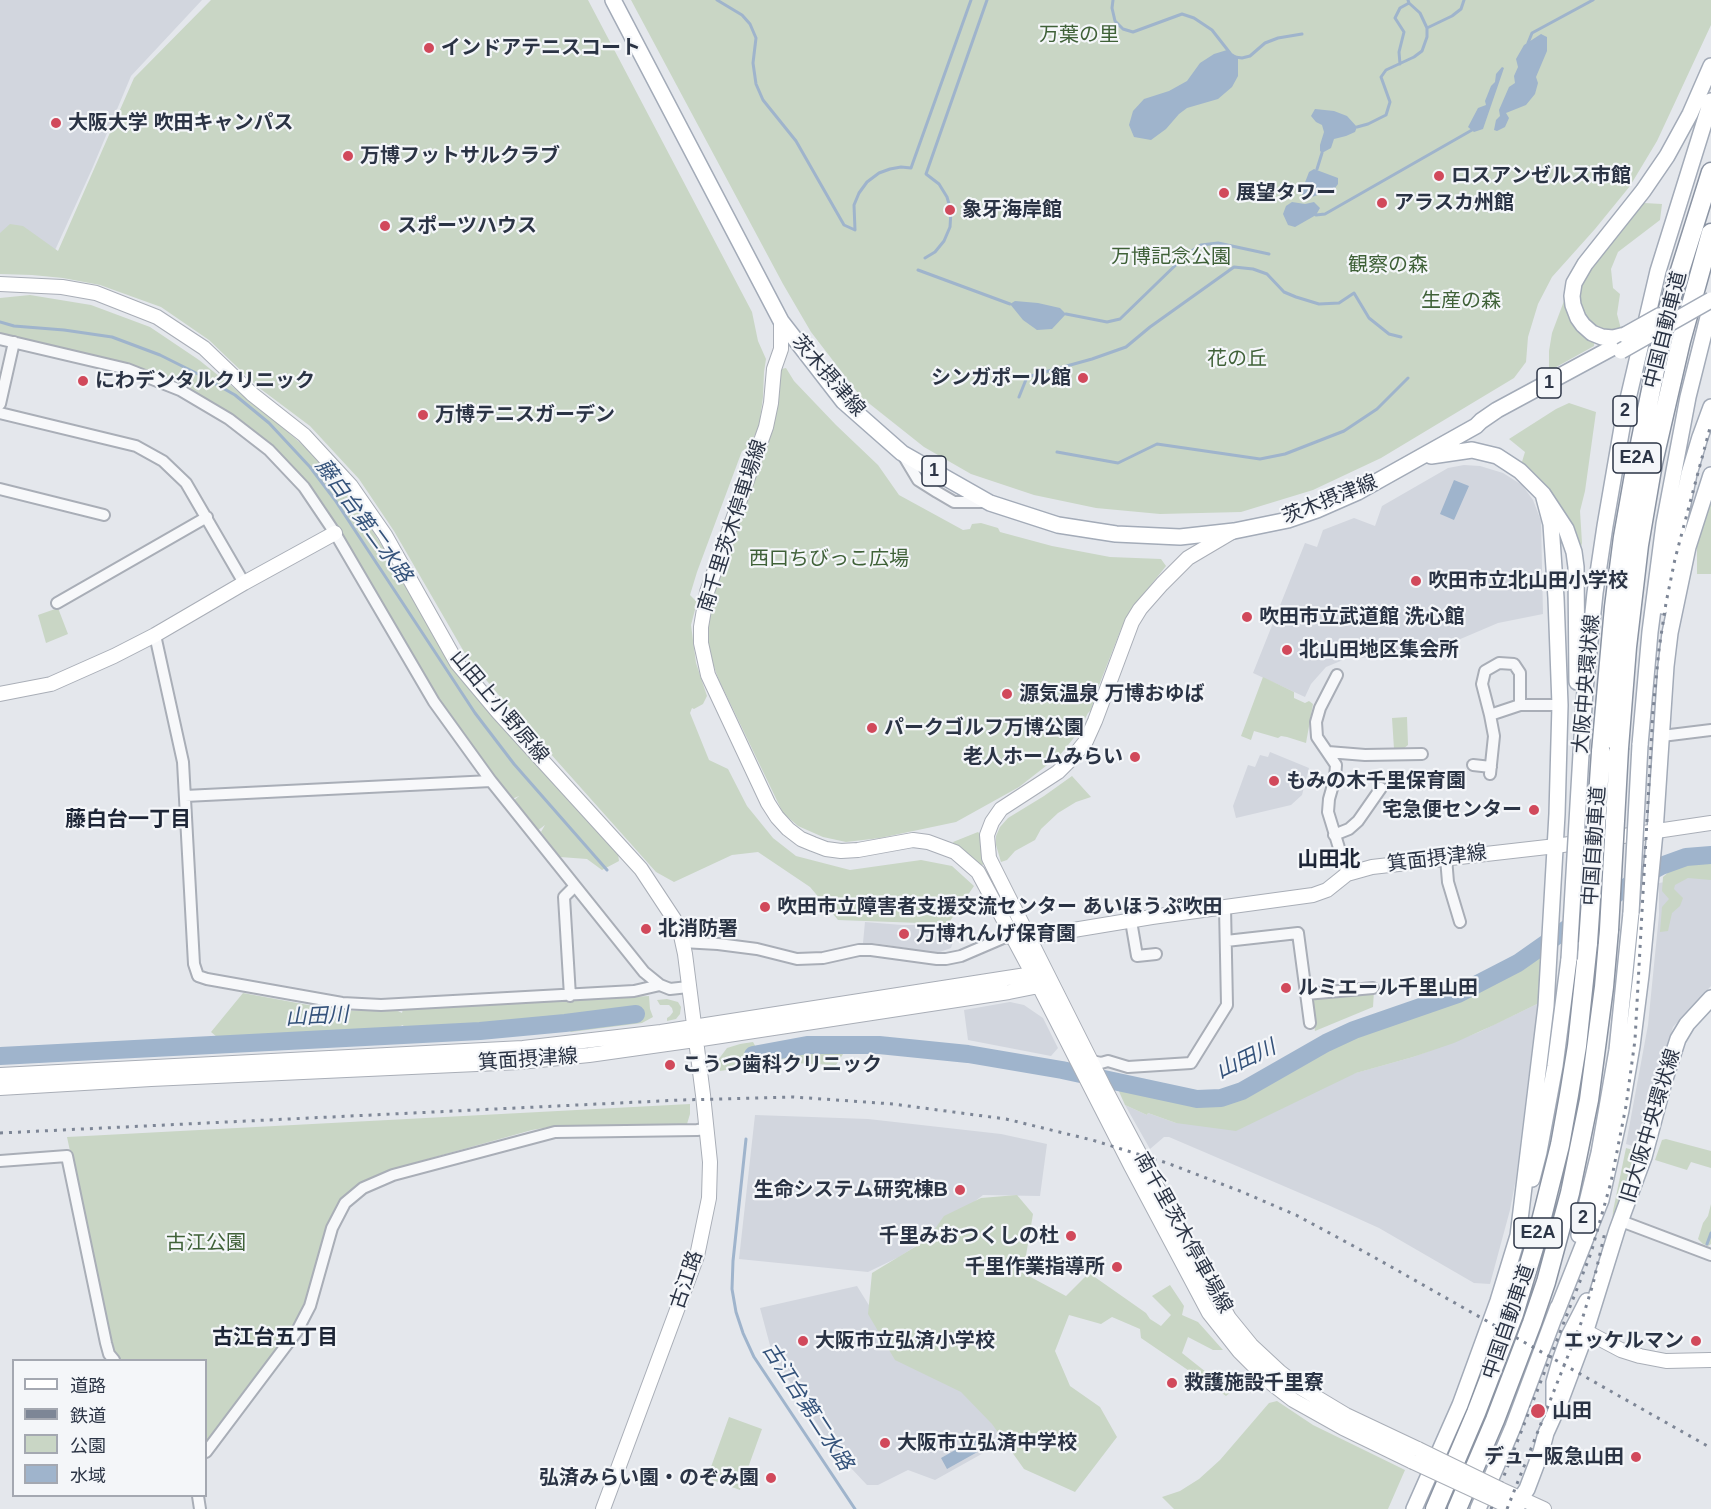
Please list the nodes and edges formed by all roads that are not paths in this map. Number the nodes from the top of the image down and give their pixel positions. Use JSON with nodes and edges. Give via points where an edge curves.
{"nodes":[{"id":1,"x":613,"y":0,"type":"edge"},
{"id":2,"x":1711,"y":66,"type":"edge"},
{"id":3,"x":1711,"y":102,"type":"edge"},
{"id":4,"x":1711,"y":172,"type":"edge"},
{"id":5,"x":1711,"y":233,"type":"edge"},
{"id":6,"x":0,"y":284,"type":"edge"},
{"id":7,"x":1711,"y":290,"type":"edge"},
{"id":8,"x":1711,"y":302,"type":"edge"},
{"id":9,"x":781,"y":321,"type":"junction"},
{"id":10,"x":0,"y":339,"type":"edge"},
{"id":11,"x":14,"y":342,"type":"junction"},
{"id":12,"x":1623,"y":343,"type":"junction"},
{"id":13,"x":0,"y":404,"type":"edge"},
{"id":14,"x":1711,"y":407,"type":"edge"},
{"id":15,"x":0,"y":413,"type":"edge"},
{"id":16,"x":1420,"y":458,"type":"junction"},
{"id":17,"x":1711,"y":475,"type":"edge"},
{"id":18,"x":0,"y":489,"type":"edge"},
{"id":19,"x":1543,"y":494,"type":"junction"},
{"id":20,"x":104,"y":515,"type":"dead end"},
{"id":21,"x":207,"y":517,"type":"junction"},
{"id":22,"x":1234,"y":531,"type":"junction"},
{"id":23,"x":335,"y":533,"type":"junction"},
{"id":24,"x":244,"y":583,"type":"junction"},
{"id":25,"x":57,"y":603,"type":"dead end"},
{"id":26,"x":155,"y":635,"type":"junction"},
{"id":27,"x":1336,"y":675,"type":"dead end"},
{"id":28,"x":0,"y":694,"type":"edge"},
{"id":29,"x":1520,"y":705,"type":"junction"},
{"id":30,"x":1560,"y":705,"type":"junction"},
{"id":31,"x":1643,"y":706,"type":"junction"},
{"id":32,"x":1491,"y":716,"type":"junction"},
{"id":33,"x":1582,"y":729,"type":"junction"},
{"id":34,"x":1711,"y":730,"type":"edge"},
{"id":35,"x":1662,"y":736,"type":"junction"},
{"id":36,"x":1610,"y":750,"type":"junction"},
{"id":37,"x":1328,"y":752,"type":"junction"},
{"id":38,"x":1422,"y":754,"type":"dead end"},
{"id":39,"x":1473,"y":765,"type":"dead end"},
{"id":40,"x":491,"y":781,"type":"junction"},
{"id":41,"x":1381,"y":788,"type":"dead end"},
{"id":42,"x":185,"y":796,"type":"junction"},
{"id":43,"x":1711,"y":823,"type":"edge"},
{"id":44,"x":1654,"y":832,"type":"junction"},
{"id":45,"x":1334,"y":835,"type":"junction"},
{"id":46,"x":1556,"y":846,"type":"junction"},
{"id":47,"x":1446,"y":858,"type":"junction"},
{"id":48,"x":1347,"y":874,"type":"junction"},
{"id":49,"x":575,"y":886,"type":"junction"},
{"id":50,"x":1225,"y":908,"type":"junction"},
{"id":51,"x":1131,"y":921,"type":"junction"},
{"id":52,"x":1460,"y":922,"type":"dead end"},
{"id":53,"x":1013,"y":937,"type":"junction"},
{"id":54,"x":1029,"y":937,"type":"junction"},
{"id":55,"x":1226,"y":941,"type":"junction"},
{"id":56,"x":682,"y":942,"type":"junction"},
{"id":57,"x":1156,"y":954,"type":"dead end"},
{"id":58,"x":1040,"y":979,"type":"junction"},
{"id":59,"x":660,"y":985,"type":"junction"},
{"id":60,"x":688,"y":987,"type":"junction"},
{"id":61,"x":1373,"y":988,"type":"dead end"},
{"id":62,"x":1306,"y":994,"type":"junction"},
{"id":63,"x":570,"y":996,"type":"junction"},
{"id":64,"x":1711,"y":998,"type":"edge"},
{"id":65,"x":1310,"y":1023,"type":"dead end"},
{"id":66,"x":694,"y":1034,"type":"junction"},
{"id":67,"x":1085,"y":1062,"type":"junction"},
{"id":68,"x":0,"y":1075,"type":"edge"},
{"id":69,"x":0,"y":1088,"type":"edge"},
{"id":70,"x":707,"y":1128,"type":"junction"},
{"id":71,"x":0,"y":1161,"type":"edge"},
{"id":72,"x":1621,"y":1221,"type":"junction"},
{"id":73,"x":1518,"y":1236,"type":"junction"},
{"id":74,"x":1711,"y":1255,"type":"edge"},
{"id":75,"x":1555,"y":1316,"type":"junction"},
{"id":76,"x":1582,"y":1323,"type":"junction"},
{"id":77,"x":113,"y":1359,"type":"edge"},
{"id":78,"x":1711,"y":1359,"type":"edge"},
{"id":79,"x":207,"y":1451,"type":"edge"},
{"id":80,"x":1415,"y":1456,"type":"junction"},
{"id":81,"x":1517,"y":1505,"type":"edge"},
{"id":82,"x":603,"y":1509,"type":"edge"},
{"id":83,"x":1414,"y":1509,"type":"edge"},
{"id":84,"x":1435,"y":1509,"type":"edge"},
{"id":85,"x":1457,"y":1509,"type":"edge"},
{"id":86,"x":1478,"y":1509,"type":"edge"},
{"id":87,"x":1544,"y":1509,"type":"edge"}],
"edges":[{"from":1,"to":9,"type":"main road","name":"茨木摂津線","number":"1"},
{"from":2,"to":12,"type":"main road","via":[[1666,156],[1575,283],[1573,305],[1583,325],[1592,333]]},
{"from":3,"to":33,"type":"main road","name":"大阪中央環状線","number":"2","via":[[1658,271],[1624,416],[1595,592]]},
{"from":4,"to":36,"type":"highway","name":"中国自動車道","number":"E2A","via":[[1667,312],[1623,537],[1614,607]]},
{"from":5,"to":36,"type":"highway","name":"中国自動車道","number":"E2A","via":[[1653,463]]},
{"from":6,"to":56,"type":"main road","name":"山田上小野原線","via":[[62,287],[96,294],[157,317],[204,348],[252,394],[304,435],[351,486],[385,535],[457,663],[642,869],[674,919]]},
{"from":7,"to":12,"type":"main road","bridge":true,"via":[[1659,316]]},
{"from":8,"to":12,"type":"main road","name":"茨木摂津線","number":"1","bridge":true},
{"from":8,"to":31,"type":"main road","number":"2","via":[[1664,524]]},
{"from":9,"to":22,"type":"main road","name":"茨木摂津線","number":"1","via":[[843,401],[902,453],[990,502],[1058,525],[1116,534],[1180,537]]},
{"from":9,"to":53,"type":"main road","name":"南千里茨木停車場線","via":[[781,349],[774,369],[766,428],[703,610],[701,643],[708,675],[768,802],[788,829],[813,844],[842,851],[913,840],[941,845],[978,872]]},
{"from":10,"to":11,"type":"street"},
{"from":11,"to":13,"type":"street"},
{"from":11,"to":23,"type":"street","via":[[127,369],[190,395],[269,450],[304,487]]},
{"from":12,"to":16,"type":"main road","name":"茨木摂津線","number":"1","via":[[1497,410]]},
{"from":14,"to":31,"type":"main road","via":[[1681,508]]},
{"from":15,"to":21,"type":"street","via":[[136,446],[163,461],[186,483]]},
{"from":16,"to":19,"type":"main road","via":[[1472,450],[1497,456],[1520,471]]},
{"from":16,"to":22,"type":"main road","name":"茨木摂津線","number":"1","via":[[1317,510]]},
{"from":17,"to":35,"type":"main road","number":"2","via":[[1676,601],[1666,666]]},
{"from":18,"to":20,"type":"street"},
{"from":19,"to":30,"type":"main road","via":[[1551,524]]},
{"from":19,"to":33,"type":"main road","via":[[1566,529],[1576,561],[1577,687]]},
{"from":21,"to":24,"type":"street"},
{"from":21,"to":25,"type":"street"},
{"from":22,"to":54,"type":"main road","via":[[1188,558],[1140,609],[1086,741],[1058,772],[1001,809],[992,822],[987,835],[989,858]]},
{"from":23,"to":24,"type":"main road"},
{"from":23,"to":40,"type":"street","via":[[434,702]]},
{"from":24,"to":26,"type":"main road"},
{"from":26,"to":28,"type":"main road","via":[[51,684]]},
{"from":26,"to":42,"type":"street","via":[[183,762]]},
{"from":27,"to":37,"type":"street","via":[[1316,722],[1317,737]]},
{"from":29,"to":30,"type":"street"},
{"from":29,"to":32,"type":"street"},
{"from":29,"to":32,"type":"street","via":[[1520,673],[1514,664],[1499,663],[1485,671],[1482,684]]},
{"from":30,"to":46,"type":"main road"},
{"from":31,"to":75,"type":"main road","number":"2","bridge":true,"via":[[1631,913],[1617,1050],[1599,1153]]},
{"from":32,"to":39,"type":"street","via":[[1494,736],[1490,771]]},
{"from":33,"to":73,"type":"main road","name":"大阪中央環状線","number":"2","bridge":true,"via":[[1562,1019],[1539,1152]]},
{"from":34,"to":35,"type":"street"},
{"from":35,"to":44,"type":"main road","number":"2"},
{"from":36,"to":84,"type":"highway","name":"中国自動車道","number":"E2A","bridge":true,"via":[[1577,1046],[1560,1145],[1514,1314]]},
{"from":36,"to":85,"type":"highway","name":"中国自動車道","number":"E2A","bridge":true,"via":[[1610,930],[1579,1150],[1532,1323]]},
{"from":37,"to":38,"type":"street"},
{"from":37,"to":45,"type":"street","via":[[1336,765],[1328,812]]},
{"from":40,"to":42,"type":"street"},
{"from":40,"to":49,"type":"street"},
{"from":41,"to":45,"type":"street","via":[[1358,821]]},
{"from":42,"to":63,"type":"street","via":[[194,964],[198,976],[342,1003],[381,1005]]},
{"from":43,"to":44,"type":"main road","name":"箕面摂津線"},
{"from":44,"to":46,"type":"main road","name":"箕面摂津線"},
{"from":44,"to":75,"type":"main road","number":"2","via":[[1640,987],[1622,1110],[1601,1200]]},
{"from":45,"to":48,"type":"street"},
{"from":46,"to":47,"type":"main road","name":"箕面摂津線"},
{"from":46,"to":73,"type":"main road","via":[[1540,1065]]},
{"from":47,"to":48,"type":"main road","name":"箕面摂津線"},
{"from":47,"to":52,"type":"street","via":[[1448,882]]},
{"from":48,"to":50,"type":"main road","name":"箕面摂津線","via":[[1317,894]]},
{"from":49,"to":59,"type":"street","via":[[644,972]]},
{"from":49,"to":63,"type":"street","via":[[564,897]]},
{"from":50,"to":51,"type":"main road","name":"箕面摂津線"},
{"from":50,"to":55,"type":"street"},
{"from":51,"to":54,"type":"main road","name":"箕面摂津線"},
{"from":51,"to":57,"type":"street","via":[[1137,956]]},
{"from":53,"to":54,"type":"main road","name":"箕面摂津線"},
{"from":53,"to":56,"type":"street","via":[[946,959],[872,950],[797,959],[756,949]]},
{"from":53,"to":58,"type":"main road"},
{"from":54,"to":58,"type":"main road"},
{"from":55,"to":62,"type":"street","via":[[1298,933]]},
{"from":55,"to":67,"type":"street","via":[[1227,1005],[1191,1063],[1128,1067]]},
{"from":56,"to":60,"type":"main road","name":"山田上小野原線"},
{"from":58,"to":66,"type":"main road","name":"箕面摂津線"},
{"from":58,"to":67,"type":"main road","name":"南千里茨木停車場線"},
{"from":59,"to":60,"type":"street","via":[[670,989]]},
{"from":59,"to":63,"type":"street"},
{"from":60,"to":66,"type":"main road","name":"山田上小野原線"},
{"from":61,"to":62,"type":"street"},
{"from":62,"to":65,"type":"street"},
{"from":64,"to":72,"type":"main road","name":"旧大阪中央環状線","number":"2","via":[[1686,1024],[1678,1039]]},
{"from":66,"to":68,"type":"main road","name":"箕面摂津線","via":[[524,1048]]},
{"from":66,"to":69,"type":"main road","name":"箕面摂津線","via":[[589,1055],[520,1062]]},
{"from":66,"to":70,"type":"main road","name":"古江路"},
{"from":67,"to":80,"type":"main road","name":"南千里茨木停車場線","via":[[1103,1084],[1221,1305],[1251,1345],[1301,1388]]},
{"from":67,"to":80,"type":"main road","name":"南千里茨木停車場線","via":[[1087,1082],[1197,1291],[1239,1351],[1293,1400],[1343,1428]]},
{"from":70,"to":79,"type":"street","via":[[555,1132],[393,1175],[363,1188],[345,1203],[332,1228],[310,1306],[297,1331]]},
{"from":70,"to":82,"type":"main road","name":"古江路","via":[[709,1198],[697,1256]]},
{"from":71,"to":77,"type":"street","via":[[67,1156],[106,1343]]},
{"from":72,"to":74,"type":"street"},
{"from":72,"to":76,"type":"main road","name":"旧大阪中央環状線","number":"2"},
{"from":73,"to":83,"type":"main road","name":"大阪中央環状線","number":"2","via":[[1460,1405]]},
{"from":75,"to":86,"type":"main road","number":"2"},
{"from":76,"to":78,"type":"main road","via":[[1622,1350],[1640,1356],[1666,1361]]},
{"from":76,"to":81,"type":"main road","name":"旧大阪中央環状線","number":"2","via":[[1567,1341],[1554,1382],[1552,1416],[1527,1489]]},
{"from":80,"to":81,"type":"main road","name":"南千里茨木停車場線","bridge":true},
{"from":81,"to":87,"type":"main road","name":"南千里茨木停車場線"}]}
